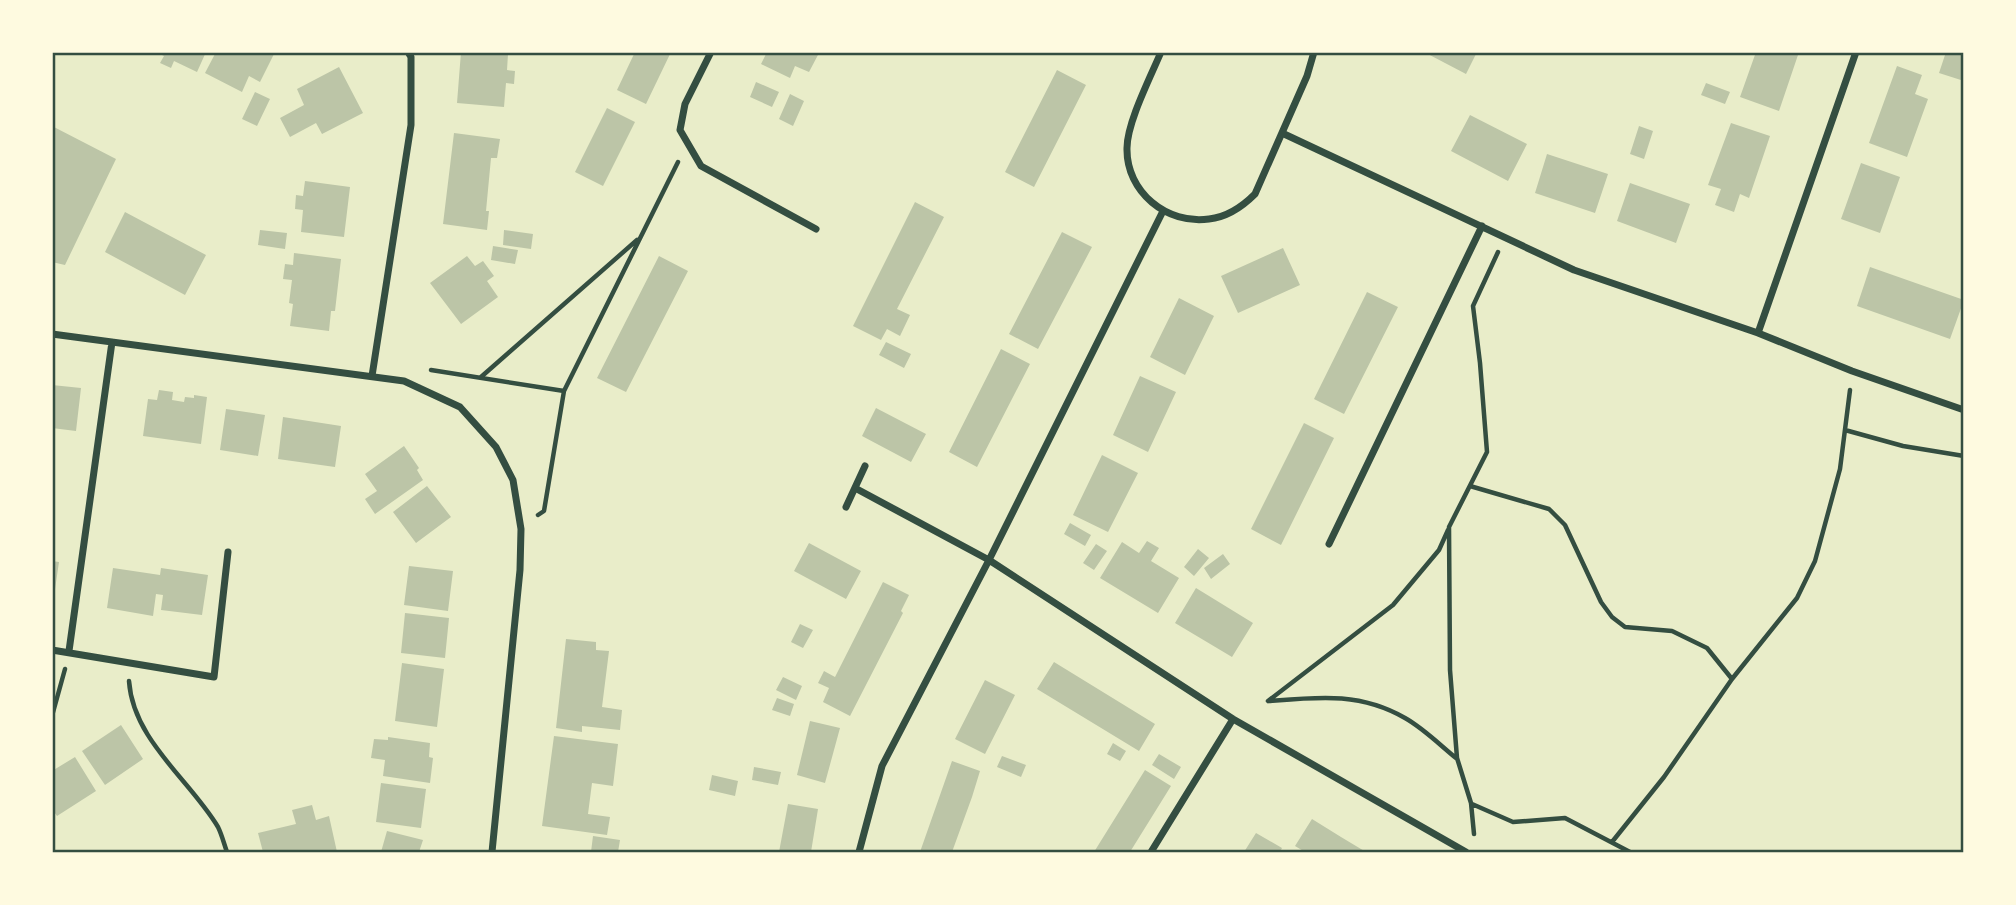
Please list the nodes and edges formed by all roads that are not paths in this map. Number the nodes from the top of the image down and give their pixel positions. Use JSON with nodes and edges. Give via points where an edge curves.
{"nodes":[{"id":1,"x":408,"y":52,"type":"edge"},
{"id":2,"x":711,"y":52,"type":"edge"},
{"id":3,"x":1161,"y":52,"type":"edge"},
{"id":4,"x":1314,"y":52,"type":"edge"},
{"id":5,"x":1856,"y":52,"type":"edge"},
{"id":6,"x":1282,"y":133,"type":"junction"},
{"id":7,"x":1163,"y":211,"type":"junction"},
{"id":8,"x":1482,"y":226,"type":"junction"},
{"id":9,"x":816,"y":229,"type":"dead end"},
{"id":10,"x":1758,"y":333,"type":"junction"},
{"id":11,"x":52,"y":334,"type":"edge"},
{"id":12,"x":112,"y":342,"type":"junction"},
{"id":13,"x":372,"y":376,"type":"junction"},
{"id":14,"x":1964,"y":410,"type":"edge"},
{"id":15,"x":864,"y":466,"type":"dead end"},
{"id":16,"x":855,"y":488,"type":"junction"},
{"id":17,"x":846,"y":507,"type":"dead end"},
{"id":18,"x":1329,"y":544,"type":"dead end"},
{"id":19,"x":228,"y":552,"type":"dead end"},
{"id":20,"x":989,"y":560,"type":"junction"},
{"id":21,"x":52,"y":650,"type":"edge"},
{"id":22,"x":69,"y":651,"type":"junction"},
{"id":23,"x":1233,"y":719,"type":"junction"},
{"id":24,"x":492,"y":852,"type":"edge"},
{"id":25,"x":859,"y":852,"type":"edge"},
{"id":26,"x":1151,"y":852,"type":"edge"},
{"id":27,"x":1466,"y":852,"type":"edge"}],
"edges":[{"from":1,"to":13,"type":"street","via":[[411,125]]},
{"from":2,"to":9,"type":"street","via":[[685,104],[680,130],[701,166]]},
{"from":3,"to":7,"type":"street","via":[[1128,134],[1127,152],[1141,191]]},
{"from":4,"to":6,"type":"street"},
{"from":5,"to":10,"type":"street"},
{"from":6,"to":7,"type":"street","via":[[1255,194],[1231,213],[1196,220]]},
{"from":6,"to":8,"type":"street"},
{"from":7,"to":20,"type":"street"},
{"from":8,"to":10,"type":"street","via":[[1574,270]]},
{"from":8,"to":18,"type":"street"},
{"from":10,"to":14,"type":"street"},
{"from":11,"to":12,"type":"street"},
{"from":12,"to":13,"type":"street"},
{"from":12,"to":22,"type":"street"},
{"from":13,"to":24,"type":"street","via":[[404,380],[460,407],[496,447],[513,480],[521,529],[520,570]]},
{"from":15,"to":16,"type":"street"},
{"from":16,"to":17,"type":"street"},
{"from":16,"to":20,"type":"street"},
{"from":19,"to":22,"type":"street","via":[[214,677]]},
{"from":20,"to":23,"type":"street"},
{"from":20,"to":25,"type":"street","via":[[882,766]]},
{"from":21,"to":22,"type":"street"},
{"from":23,"to":26,"type":"street"},
{"from":23,"to":27,"type":"street"}]}
